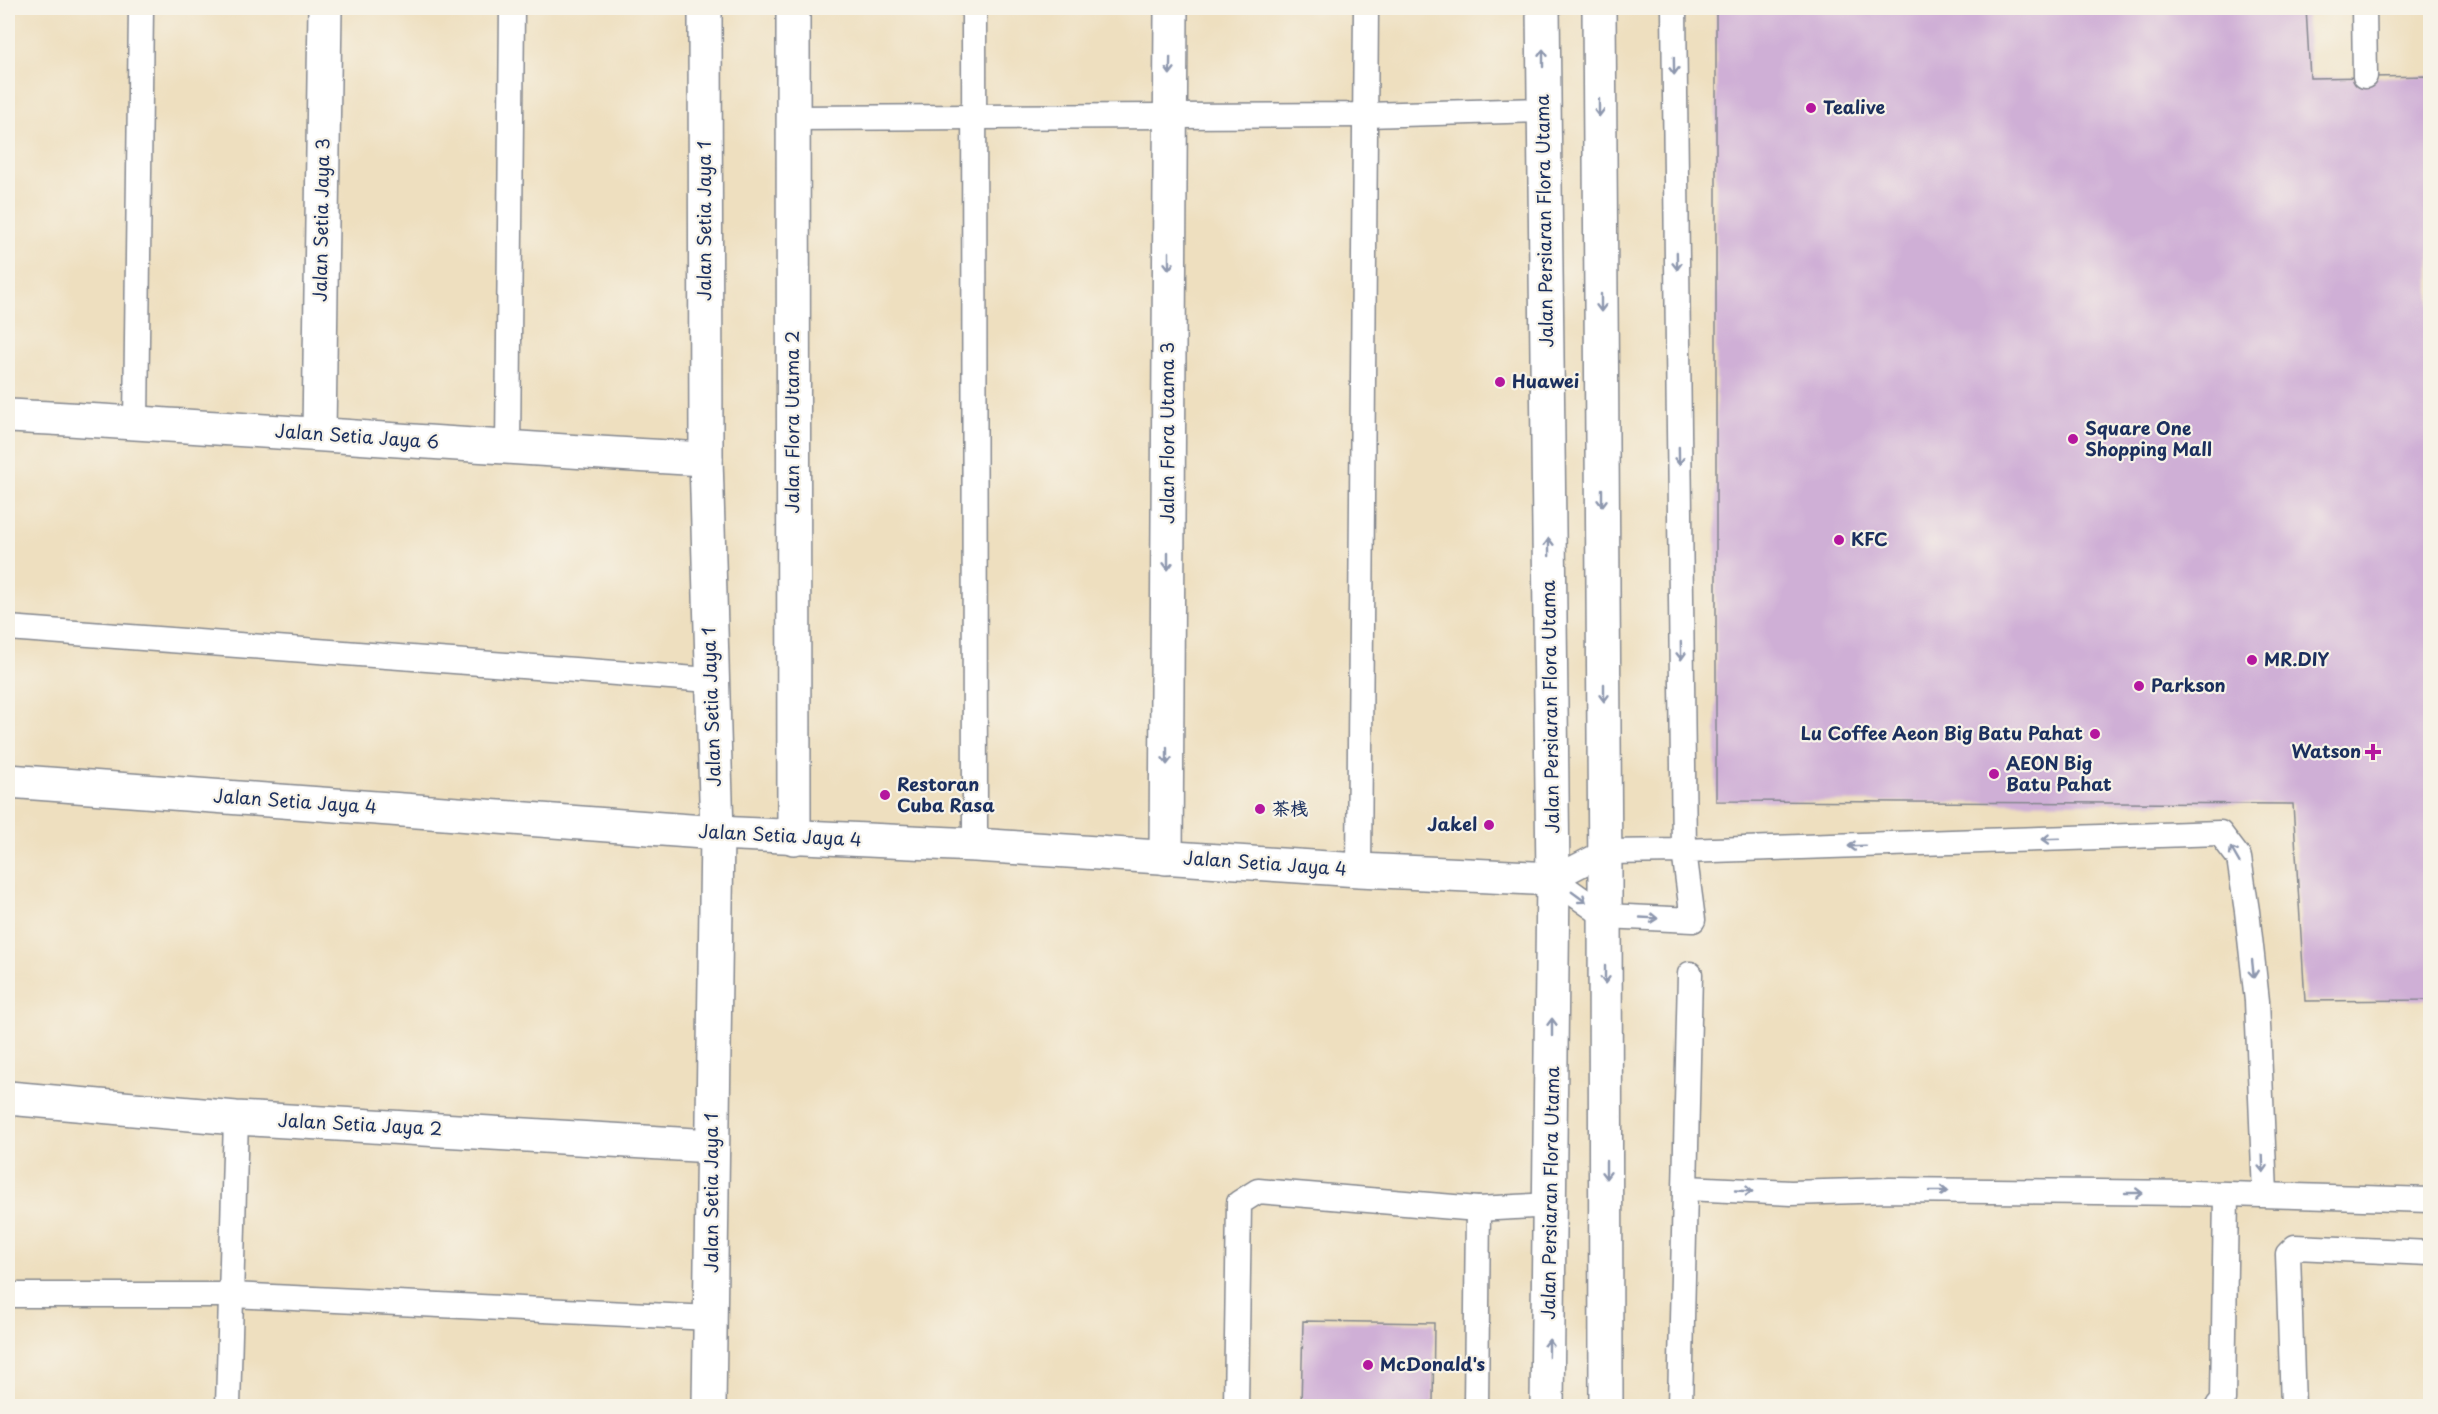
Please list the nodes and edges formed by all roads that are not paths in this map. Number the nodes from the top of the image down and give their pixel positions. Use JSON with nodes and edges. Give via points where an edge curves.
{"nodes":[{"id":1,"x":141,"y":8,"type":"edge"},
{"id":2,"x":325,"y":8,"type":"edge"},
{"id":3,"x":512,"y":8,"type":"edge"},
{"id":4,"x":705,"y":8,"type":"edge"},
{"id":5,"x":793,"y":8,"type":"edge"},
{"id":6,"x":974,"y":8,"type":"edge"},
{"id":7,"x":1171,"y":8,"type":"edge"},
{"id":8,"x":1366,"y":8,"type":"edge"},
{"id":9,"x":1543,"y":8,"type":"edge"},
{"id":10,"x":1599,"y":8,"type":"edge"},
{"id":11,"x":1674,"y":8,"type":"edge"},
{"id":12,"x":2364,"y":8,"type":"edge"},
{"id":13,"x":2365,"y":76,"type":"dead end"},
{"id":14,"x":1543,"y":110,"type":"junction"},
{"id":15,"x":1170,"y":115,"type":"junction"},
{"id":16,"x":1366,"y":115,"type":"junction"},
{"id":17,"x":973,"y":116,"type":"junction"},
{"id":18,"x":792,"y":118,"type":"junction"},
{"id":19,"x":8,"y":416,"type":"edge"},
{"id":20,"x":136,"y":422,"type":"junction"},
{"id":21,"x":319,"y":433,"type":"junction"},
{"id":22,"x":508,"y":449,"type":"junction"},
{"id":23,"x":706,"y":459,"type":"junction"},
{"id":24,"x":8,"y":628,"type":"edge"},
{"id":25,"x":710,"y":680,"type":"junction"},
{"id":26,"x":8,"y":781,"type":"edge"},
{"id":27,"x":717,"y":833,"type":"junction"},
{"id":28,"x":794,"y":837,"type":"junction"},
{"id":29,"x":975,"y":845,"type":"junction"},
{"id":30,"x":1683,"y":851,"type":"junction"},
{"id":31,"x":1605,"y":852,"type":"junction"},
{"id":32,"x":1166,"y":858,"type":"junction"},
{"id":33,"x":1359,"y":870,"type":"junction"},
{"id":34,"x":1553,"y":879,"type":"junction"},
{"id":35,"x":1605,"y":916,"type":"junction"},
{"id":36,"x":1690,"y":974,"type":"dead end"},
{"id":37,"x":8,"y":1098,"type":"edge"},
{"id":38,"x":236,"y":1118,"type":"junction"},
{"id":39,"x":712,"y":1146,"type":"junction"},
{"id":40,"x":1686,"y":1188,"type":"junction"},
{"id":41,"x":2265,"y":1194,"type":"junction"},
{"id":42,"x":2226,"y":1195,"type":"junction"},
{"id":43,"x":2430,"y":1200,"type":"edge"},
{"id":44,"x":1551,"y":1205,"type":"junction"},
{"id":45,"x":1478,"y":1209,"type":"junction"},
{"id":46,"x":2430,"y":1253,"type":"edge"},
{"id":47,"x":8,"y":1295,"type":"edge"},
{"id":48,"x":231,"y":1295,"type":"junction"},
{"id":49,"x":711,"y":1318,"type":"junction"},
{"id":50,"x":228,"y":1407,"type":"edge"},
{"id":51,"x":709,"y":1407,"type":"edge"},
{"id":52,"x":1236,"y":1407,"type":"edge"},
{"id":53,"x":1476,"y":1407,"type":"edge"},
{"id":54,"x":1547,"y":1407,"type":"edge"},
{"id":55,"x":1606,"y":1407,"type":"edge"},
{"id":56,"x":1680,"y":1407,"type":"edge"},
{"id":57,"x":2218,"y":1407,"type":"edge"},
{"id":58,"x":2294,"y":1407,"type":"edge"}],
"edges":[{"from":1,"to":20,"type":"lane"},
{"from":2,"to":21,"type":"street","name":"Jalan Setia Jaya 3"},
{"from":3,"to":22,"type":"lane"},
{"from":4,"to":23,"type":"street","name":"Jalan Setia Jaya 1"},
{"from":5,"to":18,"type":"street","name":"Jalan Flora Utama 2"},
{"from":6,"to":17,"type":"lane"},
{"from":7,"to":15,"type":"street","name":"Jalan Flora Utama 3","one_way":true},
{"from":8,"to":16,"type":"lane"},
{"from":14,"to":9,"type":"street","name":"Jalan Persiaran Flora Utama","one_way":true},
{"from":10,"to":31,"type":"street","one_way":true},
{"from":11,"to":30,"type":"lane","one_way":true},
{"from":12,"to":13,"type":"lane"},
{"from":14,"to":16,"type":"lane"},
{"from":34,"to":14,"type":"street","name":"Jalan Persiaran Flora Utama","one_way":true},
{"from":15,"to":16,"type":"lane"},
{"from":15,"to":17,"type":"lane"},
{"from":15,"to":32,"type":"street","name":"Jalan Flora Utama 3","one_way":true},
{"from":16,"to":33,"type":"lane"},
{"from":17,"to":18,"type":"lane"},
{"from":17,"to":29,"type":"lane"},
{"from":18,"to":28,"type":"street","name":"Jalan Flora Utama 2"},
{"from":19,"to":20,"type":"street","name":"Jalan Setia Jaya 6"},
{"from":20,"to":21,"type":"street","name":"Jalan Setia Jaya 6"},
{"from":21,"to":22,"type":"street","name":"Jalan Setia Jaya 6"},
{"from":22,"to":23,"type":"street","name":"Jalan Setia Jaya 6"},
{"from":23,"to":25,"type":"street","name":"Jalan Setia Jaya 1"},
{"from":24,"to":25,"type":"lane"},
{"from":25,"to":27,"type":"street","name":"Jalan Setia Jaya 1"},
{"from":26,"to":27,"type":"street","name":"Jalan Setia Jaya 4"},
{"from":27,"to":28,"type":"street","name":"Jalan Setia Jaya 4"},
{"from":27,"to":39,"type":"street","name":"Jalan Setia Jaya 1"},
{"from":28,"to":29,"type":"street","name":"Jalan Setia Jaya 4"},
{"from":29,"to":32,"type":"street","name":"Jalan Setia Jaya 4"},
{"from":30,"to":31,"type":"lane"},
{"from":35,"to":30,"type":"lane","one_way":true,"via":[[1693,920]]},
{"from":30,"to":41,"type":"lane","via":[[2220,833],[2239,858],[2247,911],[2257,1001]]},
{"from":31,"to":34,"type":"lane"},
{"from":31,"to":35,"type":"street"},
{"from":32,"to":33,"type":"street","name":"Jalan Setia Jaya 4"},
{"from":33,"to":34,"type":"street","name":"Jalan Setia Jaya 4"},
{"from":34,"to":35,"type":"lane","one_way":true},
{"from":44,"to":34,"type":"street","name":"Jalan Persiaran Flora Utama","one_way":true},
{"from":35,"to":55,"type":"street","one_way":true},
{"from":36,"to":40,"type":"lane"},
{"from":37,"to":38,"type":"street","name":"Jalan Setia Jaya 2"},
{"from":38,"to":39,"type":"street","name":"Jalan Setia Jaya 2"},
{"from":38,"to":48,"type":"lane"},
{"from":39,"to":49,"type":"street","name":"Jalan Setia Jaya 1"},
{"from":40,"to":42,"type":"lane","one_way":true,"via":[[1791,1193],[1890,1190]]},
{"from":40,"to":56,"type":"lane"},
{"from":41,"to":42,"type":"lane"},
{"from":41,"to":43,"type":"lane"},
{"from":42,"to":57,"type":"lane","via":[[2223,1400]]},
{"from":44,"to":45,"type":"lane"},
{"from":54,"to":44,"type":"street","name":"Jalan Persiaran Flora Utama","one_way":true},
{"from":45,"to":52,"type":"lane","via":[[1258,1191],[1239,1203]]},
{"from":45,"to":53,"type":"lane"},
{"from":46,"to":58,"type":"lane","via":[[2295,1247],[2288,1254]]},
{"from":47,"to":48,"type":"lane"},
{"from":48,"to":49,"type":"lane"},
{"from":48,"to":50,"type":"lane"},
{"from":49,"to":51,"type":"street","name":"Jalan Setia Jaya 1"}]}
